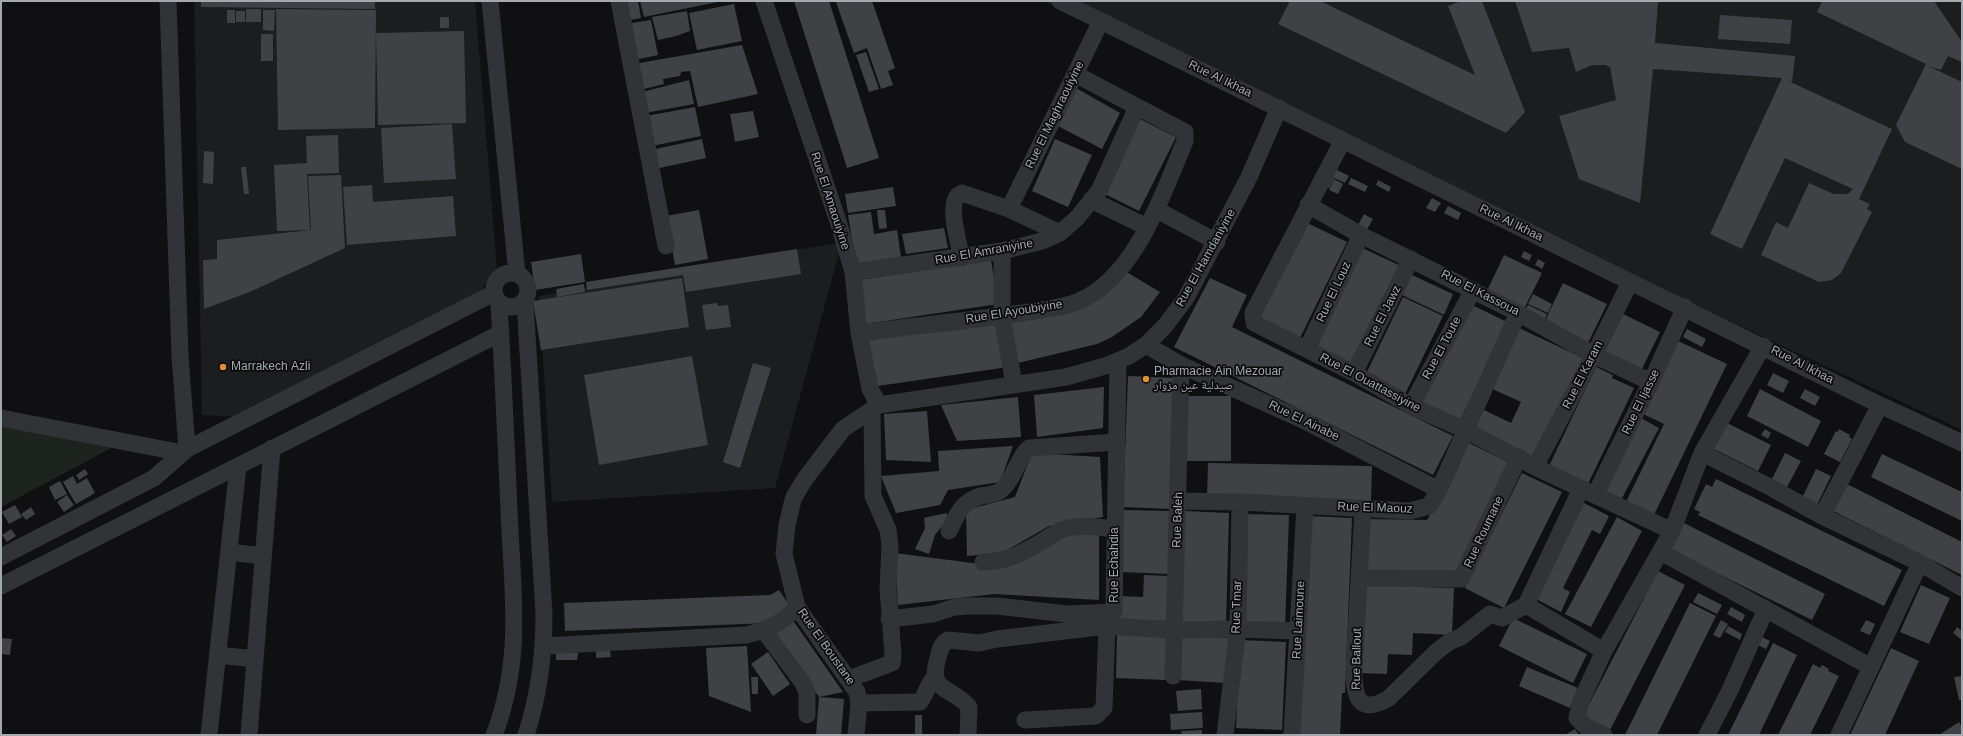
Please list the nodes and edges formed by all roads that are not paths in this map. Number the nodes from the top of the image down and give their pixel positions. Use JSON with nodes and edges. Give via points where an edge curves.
{"nodes":[{"id":1,"x":168,"y":1,"type":"edge"},
{"id":2,"x":490,"y":1,"type":"edge"},
{"id":3,"x":619,"y":1,"type":"edge"},
{"id":4,"x":764,"y":1,"type":"edge"},
{"id":5,"x":1060,"y":1,"type":"edge"},
{"id":6,"x":1101,"y":21,"type":"junction"},
{"id":7,"x":1075,"y":74,"type":"junction"},
{"id":8,"x":1136,"y":107,"type":"junction"},
{"id":9,"x":1279,"y":108,"type":"junction"},
{"id":10,"x":1343,"y":140,"type":"junction"},
{"id":11,"x":1091,"y":200,"type":"junction"},
{"id":12,"x":1308,"y":205,"type":"junction"},
{"id":13,"x":1009,"y":209,"type":"junction"},
{"id":14,"x":1157,"y":210,"type":"junction"},
{"id":15,"x":1147,"y":227,"type":"junction"},
{"id":16,"x":1060,"y":233,"type":"junction"},
{"id":17,"x":1361,"y":235,"type":"junction"},
{"id":18,"x":1217,"y":242,"type":"junction"},
{"id":19,"x":666,"y":246,"type":"dead end"},
{"id":20,"x":1002,"y":251,"type":"junction"},
{"id":21,"x":962,"y":258,"type":"junction"},
{"id":22,"x":1411,"y":259,"type":"junction"},
{"id":23,"x":853,"y":272,"type":"junction"},
{"id":24,"x":517,"y":274,"type":"junction"},
{"id":25,"x":1630,"y":282,"type":"junction"},
{"id":26,"x":1473,"y":290,"type":"junction"},
{"id":27,"x":497,"y":298,"type":"junction"},
{"id":28,"x":525,"y":302,"type":"junction"},
{"id":29,"x":1685,"y":307,"type":"junction"},
{"id":30,"x":1518,"y":313,"type":"junction"},
{"id":31,"x":1002,"y":316,"type":"junction"},
{"id":32,"x":501,"y":333,"type":"junction"},
{"id":33,"x":859,"y":333,"type":"junction"},
{"id":34,"x":1146,"y":345,"type":"junction"},
{"id":35,"x":1763,"y":346,"type":"junction"},
{"id":36,"x":1307,"y":349,"type":"junction"},
{"id":37,"x":1594,"y":355,"type":"junction"},
{"id":38,"x":1118,"y":361,"type":"junction"},
{"id":39,"x":1181,"y":365,"type":"junction"},
{"id":40,"x":1354,"y":374,"type":"junction"},
{"id":41,"x":1651,"y":382,"type":"junction"},
{"id":42,"x":1014,"y":384,"type":"junction"},
{"id":43,"x":1880,"y":405,"type":"junction"},
{"id":44,"x":1410,"y":406,"type":"junction"},
{"id":45,"x":876,"y":407,"type":"junction"},
{"id":46,"x":1,"y":418,"type":"edge"},
{"id":47,"x":1465,"y":430,"type":"junction"},
{"id":48,"x":1116,"y":442,"type":"junction"},
{"id":49,"x":1962,"y":443,"type":"edge"},
{"id":50,"x":272,"y":448,"type":"junction"},
{"id":51,"x":185,"y":451,"type":"junction"},
{"id":52,"x":1702,"y":453,"type":"junction"},
{"id":53,"x":1519,"y":457,"type":"junction"},
{"id":54,"x":238,"y":466,"type":"junction"},
{"id":55,"x":1535,"y":467,"type":"junction"},
{"id":56,"x":1439,"y":490,"type":"junction"},
{"id":57,"x":1588,"y":492,"type":"junction"},
{"id":58,"x":1178,"y":501,"type":"junction"},
{"id":59,"x":1240,"y":502,"type":"junction"},
{"id":60,"x":1305,"y":506,"type":"junction"},
{"id":61,"x":1363,"y":508,"type":"junction"},
{"id":62,"x":1822,"y":516,"type":"junction"},
{"id":63,"x":1114,"y":530,"type":"junction"},
{"id":64,"x":949,"y":531,"type":"dead end"},
{"id":65,"x":1672,"y":531,"type":"junction"},
{"id":66,"x":229,"y":552,"type":"junction"},
{"id":67,"x":1661,"y":552,"type":"junction"},
{"id":68,"x":263,"y":556,"type":"junction"},
{"id":69,"x":1,"y":557,"type":"edge"},
{"id":70,"x":983,"y":562,"type":"dead end"},
{"id":71,"x":1920,"y":563,"type":"junction"},
{"id":72,"x":1360,"y":578,"type":"junction"},
{"id":73,"x":1,"y":586,"type":"edge"},
{"id":74,"x":1962,"y":588,"type":"edge"},
{"id":75,"x":1526,"y":605,"type":"junction"},
{"id":76,"x":797,"y":607,"type":"junction"},
{"id":77,"x":1766,"y":609,"type":"junction"},
{"id":78,"x":941,"y":612,"type":"junction"},
{"id":79,"x":889,"y":619,"type":"junction"},
{"id":80,"x":1111,"y":619,"type":"junction"},
{"id":81,"x":1238,"y":629,"type":"junction"},
{"id":82,"x":1174,"y":630,"type":"junction"},
{"id":83,"x":764,"y":631,"type":"junction"},
{"id":84,"x":1298,"y":631,"type":"junction"},
{"id":85,"x":953,"y":639,"type":"junction"},
{"id":86,"x":544,"y":646,"type":"junction"},
{"id":87,"x":1604,"y":651,"type":"junction"},
{"id":88,"x":218,"y":656,"type":"junction"},
{"id":89,"x":255,"y":659,"type":"junction"},
{"id":90,"x":1871,"y":667,"type":"junction"},
{"id":91,"x":1172,"y":676,"type":"dead end"},
{"id":92,"x":934,"y":678,"type":"junction"},
{"id":93,"x":849,"y":679,"type":"junction"},
{"id":94,"x":859,"y":703,"type":"junction"},
{"id":95,"x":807,"y":716,"type":"dead end"},
{"id":96,"x":1025,"y":720,"type":"dead end"},
{"id":97,"x":210,"y":735,"type":"edge"},
{"id":98,"x":249,"y":735,"type":"edge"},
{"id":99,"x":494,"y":735,"type":"edge"},
{"id":100,"x":526,"y":735,"type":"edge"},
{"id":101,"x":856,"y":735,"type":"edge"},
{"id":102,"x":968,"y":735,"type":"edge"},
{"id":103,"x":1225,"y":735,"type":"edge"},
{"id":104,"x":1292,"y":735,"type":"edge"},
{"id":105,"x":1604,"y":735,"type":"edge"},
{"id":106,"x":1706,"y":735,"type":"edge"},
{"id":107,"x":1839,"y":735,"type":"edge"}],
"edges":[{"from":1,"to":51,"type":"street"},
{"from":2,"to":24,"type":"street"},
{"from":3,"to":19,"type":"street"},
{"from":4,"to":23,"type":"street","name":"Rue El Amaouiyine"},
{"from":5,"to":6,"type":"street","name":"Rue Al Ikhaa"},
{"from":6,"to":7,"type":"street","name":"Rue El Maghraouiyine"},
{"from":6,"to":9,"type":"street","name":"Rue Al Ikhaa"},
{"from":7,"to":8,"type":"street","name":"Rue El Ayoubiyine"},
{"from":7,"to":13,"type":"street","name":"Rue El Maghraouiyine"},
{"from":8,"to":11,"type":"street","name":"Rue El Amraniyine","via":[[1099,191]]},
{"from":8,"to":14,"type":"street","name":"Rue El Ayoubiyine","via":[[1181,129],[1186,136]]},
{"from":9,"to":10,"type":"street","name":"Rue Al Ikhaa"},
{"from":9,"to":18,"type":"street","name":"Rue El Hamdaniyine"},
{"from":10,"to":12,"type":"street","name":"Rue El Ouattassiyine"},
{"from":10,"to":25,"type":"street","name":"Rue Al Ikhaa"},
{"from":11,"to":15,"type":"street"},
{"from":11,"to":16,"type":"street","name":"Rue El Amraniyine","via":[[1077,218]]},
{"from":12,"to":17,"type":"street","name":"Rue El Kassoua"},
{"from":12,"to":36,"type":"street","name":"Rue El Ouattassiyine","via":[[1253,313],[1254,323],[1259,327]]},
{"from":13,"to":16,"type":"street"},
{"from":13,"to":21,"type":"street","via":[[965,193],[958,194],[953,204],[953,213]]},
{"from":14,"to":15,"type":"street","name":"Rue El Ayoubiyine"},
{"from":14,"to":18,"type":"street"},
{"from":15,"to":31,"type":"street","name":"Rue El Ayoubiyine","via":[[1129,257],[1089,296],[1062,306]]},
{"from":16,"to":20,"type":"street","name":"Rue El Amraniyine","via":[[1042,241]]},
{"from":17,"to":22,"type":"street","name":"Rue El Kassoua"},
{"from":17,"to":36,"type":"street","name":"Rue El Louz"},
{"from":18,"to":34,"type":"street","name":"Rue El Hamdaniyine","via":[[1181,305]]},
{"from":20,"to":21,"type":"street","name":"Rue El Amraniyine"},
{"from":20,"to":31,"type":"street"},
{"from":21,"to":23,"type":"street","name":"Rue El Amraniyine"},
{"from":22,"to":26,"type":"street","name":"Rue El Kassoua"},
{"from":22,"to":40,"type":"street","name":"Rue El Jawz"},
{"from":23,"to":33,"type":"street","name":"Rue El Amaouiyine"},
{"from":24,"to":27,"type":"street","via":[[503,274],[498,279],[494,284]]},
{"from":24,"to":28,"type":"street","via":[[527,283],[529,289]]},
{"from":25,"to":29,"type":"street","name":"Rue Al Ikhaa"},
{"from":25,"to":37,"type":"street","name":"Rue El Karam"},
{"from":26,"to":30,"type":"street","name":"Rue El Kassoua"},
{"from":26,"to":44,"type":"street","name":"Rue El Toute"},
{"from":27,"to":28,"type":"street","via":[[512,308]]},
{"from":27,"to":32,"type":"street"},
{"from":27,"to":51,"type":"street"},
{"from":28,"to":86,"type":"street"},
{"from":29,"to":35,"type":"street","name":"Rue Al Ikhaa"},
{"from":29,"to":41,"type":"street","name":"Rue El Ijasse"},
{"from":30,"to":37,"type":"street","name":"Rue El Kassoua"},
{"from":30,"to":47,"type":"street","name":"Rue El Maouz"},
{"from":31,"to":33,"type":"street","name":"Rue El Ayoubiyine"},
{"from":31,"to":42,"type":"street"},
{"from":32,"to":50,"type":"street"},
{"from":32,"to":99,"type":"street","via":[[515,631],[507,697]]},
{"from":33,"to":45,"type":"street","name":"Rue El Amaouiyine"},
{"from":34,"to":38,"type":"street","name":"Rue El Hamdaniyine"},
{"from":34,"to":39,"type":"street","name":"Rue El Ainabe"},
{"from":35,"to":43,"type":"street","name":"Rue Al Ikhaa"},
{"from":35,"to":52,"type":"street"},
{"from":36,"to":40,"type":"street","name":"Rue El Ouattassiyine"},
{"from":37,"to":41,"type":"street","name":"Rue El Kassoua"},
{"from":37,"to":55,"type":"street","name":"Rue El Karam"},
{"from":38,"to":42,"type":"street","name":"Rue El Hamdaniyine","via":[[1066,377]]},
{"from":38,"to":48,"type":"street","name":"Rue Echahdia"},
{"from":39,"to":56,"type":"street","name":"Rue El Ainabe","via":[[1301,419]]},
{"from":39,"to":58,"type":"street","name":"Rue Baleh"},
{"from":40,"to":44,"type":"street","name":"Rue El Ouattassiyine"},
{"from":41,"to":57,"type":"street","name":"Rue El Ijasse"},
{"from":42,"to":45,"type":"street","name":"Rue El Hamdaniyine"},
{"from":43,"to":49,"type":"street","name":"Rue Al Ikhaa"},
{"from":43,"to":62,"type":"street"},
{"from":44,"to":47,"type":"street","name":"Rue El Ouattassiyine"},
{"from":45,"to":76,"type":"street","name":"Rue El Boustane","via":[[843,429],[794,497],[786,525],[783,552]]},
{"from":45,"to":79,"type":"street","via":[[873,496],[888,530]]},
{"from":46,"to":51,"type":"street"},
{"from":47,"to":53,"type":"street","name":"Rue El Ouattassiyine"},
{"from":47,"to":56,"type":"street","name":"Rue El Maouz"},
{"from":48,"to":63,"type":"street","name":"Rue Echahdia"},
{"from":48,"to":64,"type":"street","via":[[1029,448],[1024,452],[1004,487],[999,492],[980,497],[962,506]]},
{"from":50,"to":54,"type":"street"},
{"from":50,"to":68,"type":"street"},
{"from":51,"to":69,"type":"street","via":[[154,478]]},
{"from":52,"to":62,"type":"street"},
{"from":52,"to":65,"type":"street"},
{"from":53,"to":55,"type":"street","name":"Rue El Ouattassiyine"},
{"from":53,"to":72,"type":"street","name":"Rue Roumane","via":[[1461,579]]},
{"from":54,"to":66,"type":"street"},
{"from":54,"to":73,"type":"street"},
{"from":55,"to":57,"type":"street","name":"Rue El Ouattassiyine"},
{"from":56,"to":61,"type":"street","name":"Rue El Maouz","via":[[1433,502],[1424,508],[1410,511]]},
{"from":57,"to":65,"type":"street","name":"Rue El Ouattassiyine"},
{"from":57,"to":75,"type":"street","name":"Rue El Ijasse"},
{"from":58,"to":59,"type":"street","name":"Rue El Maouz"},
{"from":58,"to":82,"type":"street","name":"Rue Baleh"},
{"from":59,"to":60,"type":"street","name":"Rue El Maouz"},
{"from":59,"to":81,"type":"street","name":"Rue Tmar"},
{"from":60,"to":61,"type":"street","name":"Rue El Maouz"},
{"from":60,"to":84,"type":"street","name":"Rue Laimoune"},
{"from":61,"to":72,"type":"street","name":"Rue Ballout"},
{"from":62,"to":71,"type":"street"},
{"from":63,"to":70,"type":"street","via":[[1091,526],[1067,528],[1018,556]]},
{"from":63,"to":80,"type":"street","name":"Rue Echahdia"},
{"from":65,"to":67,"type":"street"},
{"from":66,"to":68,"type":"street"},
{"from":66,"to":88,"type":"street"},
{"from":67,"to":77,"type":"street"},
{"from":67,"to":87,"type":"street"},
{"from":68,"to":89,"type":"street"},
{"from":71,"to":74,"type":"street"},
{"from":71,"to":90,"type":"street"},
{"from":72,"to":75,"type":"street","name":"Rue Ballout","via":[[1354,681],[1358,699],[1363,703],[1380,702],[1389,698],[1436,652],[1461,637],[1490,614],[1502,618]]},
{"from":75,"to":87,"type":"street"},
{"from":76,"to":83,"type":"street","via":[[778,624]]},
{"from":76,"to":93,"type":"street","name":"Rue El Boustane"},
{"from":77,"to":90,"type":"street"},
{"from":77,"to":106,"type":"street","via":[[1730,690]]},
{"from":78,"to":79,"type":"street"},
{"from":78,"to":80,"type":"street","via":[[955,607],[982,605],[1048,613],[1102,613]]},
{"from":78,"to":85,"type":"street","via":[[942,626]]},
{"from":79,"to":93,"type":"street","via":[[892,662]]},
{"from":80,"to":82,"type":"street"},
{"from":80,"to":85,"type":"street","via":[[979,643]]},
{"from":80,"to":96,"type":"street","name":"Rue Echahdia","via":[[1104,708],[1101,713],[1096,716]]},
{"from":81,"to":82,"type":"street"},
{"from":81,"to":84,"type":"street"},
{"from":81,"to":103,"type":"street","name":"Rue Tmar"},
{"from":82,"to":91,"type":"street","name":"Rue Baleh"},
{"from":83,"to":86,"type":"street","via":[[746,635]]},
{"from":83,"to":95,"type":"street","via":[[803,683],[807,693]]},
{"from":84,"to":104,"type":"street","name":"Rue Laimoune"},
{"from":85,"to":92,"type":"street","via":[[941,646]]},
{"from":86,"to":100,"type":"street","via":[[539,686]]},
{"from":87,"to":105,"type":"street","via":[[1577,718],[1585,726]]},
{"from":88,"to":89,"type":"street"},
{"from":88,"to":97,"type":"street"},
{"from":89,"to":98,"type":"street"},
{"from":90,"to":107,"type":"street"},
{"from":92,"to":94,"type":"street","via":[[920,702]]},
{"from":92,"to":102,"type":"street","via":[[969,706]]},
{"from":93,"to":94,"type":"street","name":"Rue El Boustane","via":[[857,692]]},
{"from":94,"to":101,"type":"street","name":"Rue El Boustane"}]}
